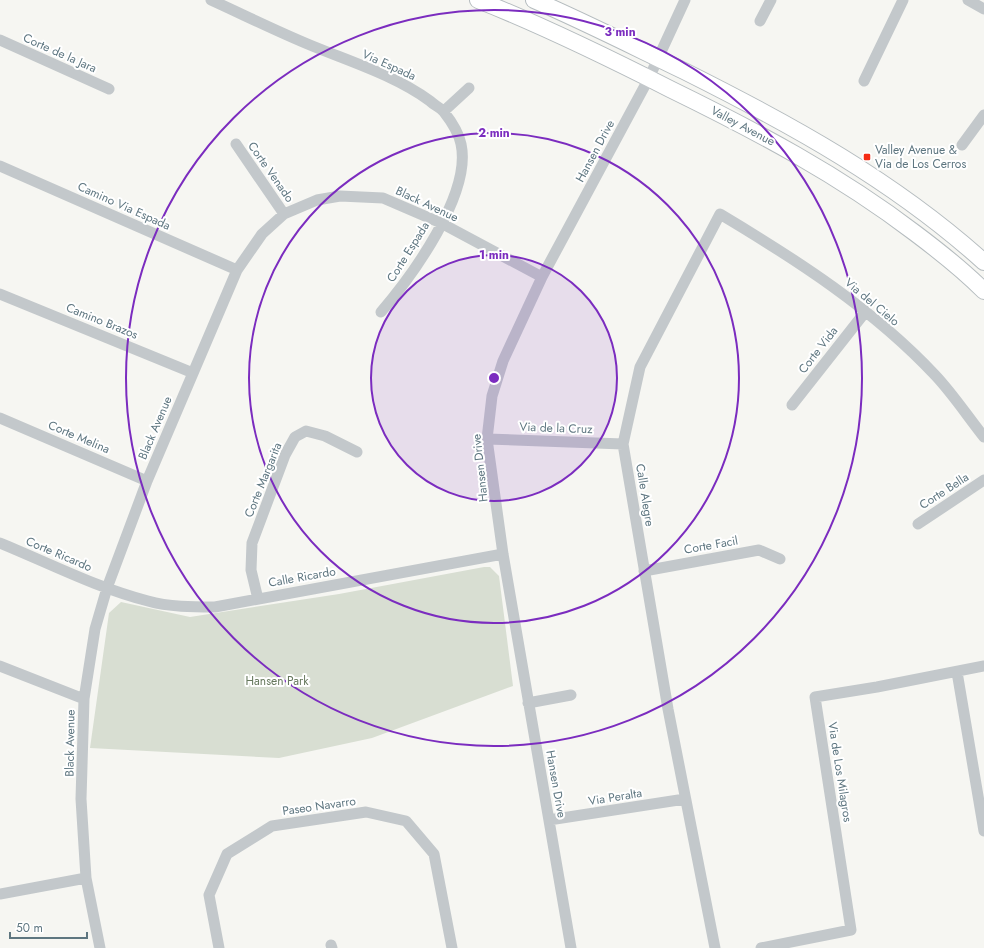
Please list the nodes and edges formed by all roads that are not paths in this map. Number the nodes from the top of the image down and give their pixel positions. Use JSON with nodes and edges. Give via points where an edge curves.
{"nodes":[{"id":1,"x":211,"y":0,"type":"edge"},
{"id":2,"x":478,"y":0,"type":"edge"},
{"id":3,"x":534,"y":0,"type":"edge"},
{"id":4,"x":685,"y":0,"type":"edge"},
{"id":5,"x":771,"y":0,"type":"edge"},
{"id":6,"x":903,"y":0,"type":"edge"},
{"id":7,"x":968,"y":0,"type":"edge"},
{"id":8,"x":984,"y":9,"type":"edge"},
{"id":9,"x":760,"y":21,"type":"dead end"},
{"id":10,"x":0,"y":40,"type":"edge"},
{"id":11,"x":658,"y":59,"type":"junction"},
{"id":12,"x":649,"y":78,"type":"junction"},
{"id":13,"x":864,"y":81,"type":"dead end"},
{"id":14,"x":469,"y":88,"type":"dead end"},
{"id":15,"x":109,"y":89,"type":"dead end"},
{"id":16,"x":444,"y":112,"type":"junction"},
{"id":17,"x":984,"y":115,"type":"edge"},
{"id":18,"x":236,"y":144,"type":"dead end"},
{"id":19,"x":962,"y":145,"type":"dead end"},
{"id":20,"x":0,"y":166,"type":"edge"},
{"id":21,"x":284,"y":214,"type":"junction"},
{"id":22,"x":720,"y":214,"type":"joint"},
{"id":23,"x":441,"y":223,"type":"junction"},
{"id":24,"x":984,"y":262,"type":"edge"},
{"id":25,"x":237,"y":270,"type":"junction"},
{"id":26,"x":542,"y":277,"type":"junction"},
{"id":27,"x":984,"y":291,"type":"edge"},
{"id":28,"x":0,"y":294,"type":"edge"},
{"id":29,"x":866,"y":311,"type":"junction"},
{"id":30,"x":381,"y":312,"type":"dead end"},
{"id":31,"x":193,"y":372,"type":"junction"},
{"id":32,"x":792,"y":405,"type":"dead end"},
{"id":33,"x":0,"y":418,"type":"edge"},
{"id":34,"x":984,"y":438,"type":"edge"},
{"id":35,"x":488,"y":439,"type":"junction"},
{"id":36,"x":623,"y":444,"type":"junction"},
{"id":37,"x":357,"y":452,"type":"dead end"},
{"id":38,"x":984,"y":480,"type":"edge"},
{"id":39,"x":147,"y":481,"type":"junction"},
{"id":40,"x":918,"y":524,"type":"dead end"},
{"id":41,"x":0,"y":543,"type":"edge"},
{"id":42,"x":503,"y":554,"type":"junction"},
{"id":43,"x":780,"y":559,"type":"dead end"},
{"id":44,"x":644,"y":570,"type":"junction"},
{"id":45,"x":107,"y":588,"type":"junction"},
{"id":46,"x":258,"y":599,"type":"junction"},
{"id":47,"x":0,"y":666,"type":"edge"},
{"id":48,"x":984,"y":666,"type":"edge"},
{"id":49,"x":958,"y":672,"type":"junction"},
{"id":50,"x":571,"y":695,"type":"dead end"},
{"id":51,"x":84,"y":698,"type":"junction"},
{"id":52,"x":528,"y":703,"type":"junction"},
{"id":53,"x":685,"y":799,"type":"junction"},
{"id":54,"x":549,"y":820,"type":"junction"},
{"id":55,"x":984,"y":831,"type":"edge"},
{"id":56,"x":86,"y":878,"type":"junction"},
{"id":57,"x":0,"y":894,"type":"edge"},
{"id":58,"x":100,"y":948,"type":"edge"},
{"id":59,"x":219,"y":948,"type":"edge"},
{"id":60,"x":452,"y":948,"type":"edge"},
{"id":61,"x":571,"y":948,"type":"edge"},
{"id":62,"x":715,"y":948,"type":"edge"},
{"id":63,"x":761,"y":948,"type":"edge"}],
"edges":[{"from":1,"to":16,"type":"street","name":"Via Espada","via":[[410,87]]},
{"from":2,"to":12,"type":"main road","name":"Valley Avenue","via":[[585,46]]},
{"from":3,"to":11,"type":"main road","name":"Valley Avenue","via":[[583,21]]},
{"from":4,"to":11,"type":"street","name":"Hansen Drive"},
{"from":5,"to":9,"type":"street"},
{"from":6,"to":13,"type":"street"},
{"from":7,"to":8,"type":"street"},
{"from":10,"to":15,"type":"street","name":"Corte de la Jara"},
{"from":11,"to":12,"type":"street","name":"Hansen Drive"},
{"from":11,"to":24,"type":"main road","name":"Valley Avenue","via":[[744,101],[880,180],[960,240]]},
{"from":12,"to":26,"type":"street","name":"Hansen Drive"},
{"from":12,"to":27,"type":"main road","name":"Valley Avenue","via":[[807,160],[874,202],[946,256]]},
{"from":14,"to":16,"type":"street"},
{"from":16,"to":23,"type":"street","name":"Via Espada","via":[[461,144],[462,163],[458,188]]},
{"from":17,"to":19,"type":"street"},
{"from":18,"to":21,"type":"street","name":"Corte Venado"},
{"from":20,"to":25,"type":"street","name":"Camino Via Espada"},
{"from":21,"to":23,"type":"street","name":"Black Avenue","via":[[317,200],[340,196],[383,198]]},
{"from":21,"to":25,"type":"street","name":"Black Avenue","via":[[262,234]]},
{"from":22,"to":29,"type":"street","name":"Via del Cielo","via":[[775,247]]},
{"from":22,"to":36,"type":"street","name":"Calle Alegre","via":[[640,367]]},
{"from":23,"to":26,"type":"street","name":"Black Avenue"},
{"from":23,"to":30,"type":"street","name":"Corte Espada","via":[[416,267]]},
{"from":25,"to":31,"type":"street","name":"Black Avenue"},
{"from":26,"to":35,"type":"street","name":"Hansen Drive","via":[[503,361],[492,396]]},
{"from":28,"to":31,"type":"street","name":"Camino Brazos"},
{"from":29,"to":32,"type":"street","name":"Corte Vida"},
{"from":29,"to":34,"type":"street","name":"Via del Cielo","via":[[935,376]]},
{"from":31,"to":39,"type":"street","name":"Black Avenue"},
{"from":33,"to":39,"type":"street","name":"Corte Melina"},
{"from":35,"to":36,"type":"street","name":"Via de la Cruz"},
{"from":35,"to":42,"type":"street","name":"Hansen Drive"},
{"from":36,"to":44,"type":"street","name":"Calle Alegre"},
{"from":37,"to":46,"type":"street","name":"Corte Margarita","via":[[325,436],[306,431],[295,437],[284,455],[252,543],[251,570]]},
{"from":38,"to":40,"type":"street","name":"Corte Bella"},
{"from":39,"to":45,"type":"street","name":"Black Avenue"},
{"from":41,"to":45,"type":"street","name":"Corte Ricardo"},
{"from":42,"to":46,"type":"street","name":"Calle Ricardo"},
{"from":42,"to":52,"type":"street","name":"Hansen Drive"},
{"from":43,"to":44,"type":"street","name":"Corte Facil","via":[[760,550]]},
{"from":44,"to":53,"type":"street","name":"Calle Alegre"},
{"from":45,"to":46,"type":"street","name":"Calle Ricardo","via":[[149,602],[186,607],[215,607]]},
{"from":45,"to":51,"type":"street","name":"Black Avenue","via":[[95,629]]},
{"from":47,"to":51,"type":"street"},
{"from":48,"to":49,"type":"street","name":"Via de Los Milagros"},
{"from":49,"to":55,"type":"street"},
{"from":49,"to":63,"type":"street","name":"Via de Los Milagros","via":[[815,697],[851,930]]},
{"from":50,"to":52,"type":"street"},
{"from":51,"to":56,"type":"street","name":"Black Avenue","via":[[81,799]]},
{"from":52,"to":54,"type":"street","name":"Hansen Drive"},
{"from":53,"to":54,"type":"street","name":"Via Peralta"},
{"from":53,"to":62,"type":"street"},
{"from":54,"to":61,"type":"street","name":"Hansen Drive"},
{"from":56,"to":57,"type":"street"},
{"from":56,"to":58,"type":"street","name":"Black Avenue"},
{"from":59,"to":60,"type":"street","name":"Paseo Navarro","via":[[209,895],[227,854],[272,826],[366,812],[406,821],[434,854]]}]}
